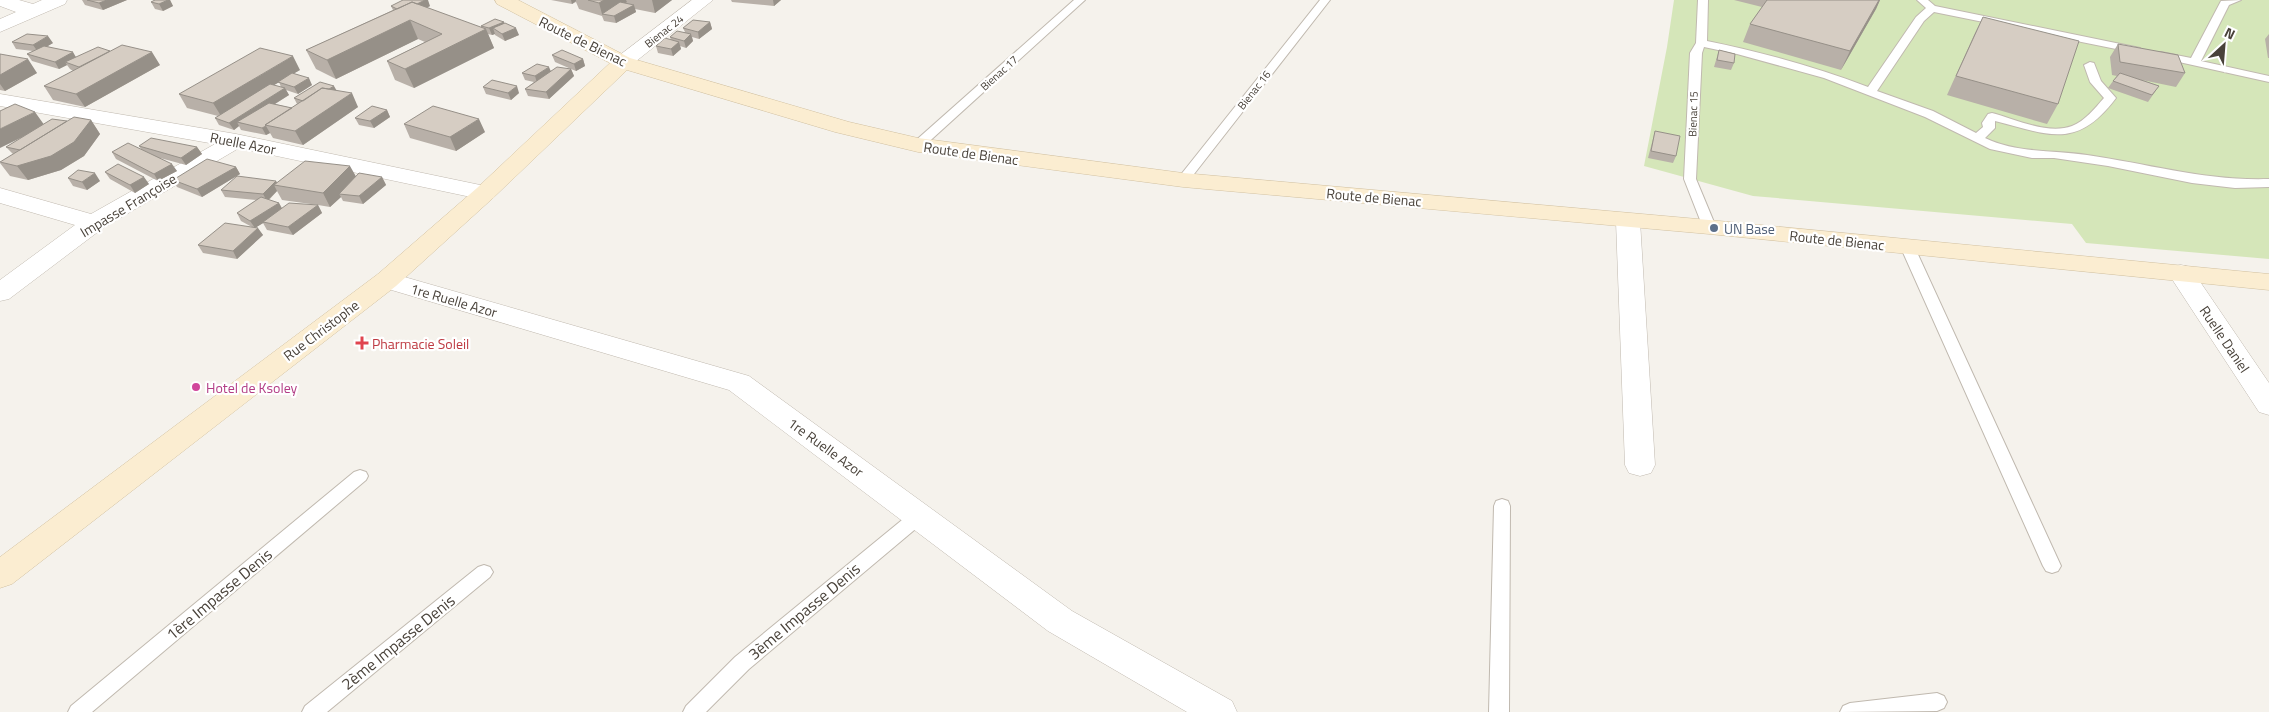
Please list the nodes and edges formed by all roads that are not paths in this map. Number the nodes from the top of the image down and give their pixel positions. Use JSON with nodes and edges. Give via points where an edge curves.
{"nodes":[{"id":1,"x":0,"y":0,"type":"edge"},
{"id":2,"x":58,"y":0,"type":"edge"},
{"id":3,"x":504,"y":0,"type":"edge"},
{"id":4,"x":704,"y":0,"type":"edge"},
{"id":5,"x":1080,"y":0,"type":"edge"},
{"id":6,"x":1325,"y":0,"type":"edge"},
{"id":7,"x":1703,"y":0,"type":"edge"},
{"id":8,"x":1922,"y":0,"type":"edge"},
{"id":9,"x":2236,"y":0,"type":"edge"},
{"id":10,"x":1932,"y":8,"type":"junction"},
{"id":11,"x":34,"y":11,"type":"junction"},
{"id":12,"x":0,"y":26,"type":"edge"},
{"id":13,"x":1701,"y":43,"type":"junction"},
{"id":14,"x":623,"y":62,"type":"junction"},
{"id":15,"x":2196,"y":62,"type":"junction"},
{"id":16,"x":2090,"y":65,"type":"dead end"},
{"id":17,"x":2269,"y":79,"type":"edge"},
{"id":18,"x":1870,"y":93,"type":"junction"},
{"id":19,"x":0,"y":100,"type":"edge"},
{"id":20,"x":1977,"y":140,"type":"junction"},
{"id":21,"x":236,"y":141,"type":"junction"},
{"id":22,"x":918,"y":145,"type":"junction"},
{"id":23,"x":1182,"y":180,"type":"junction"},
{"id":24,"x":2269,"y":183,"type":"edge"},
{"id":25,"x":485,"y":193,"type":"junction"},
{"id":26,"x":0,"y":195,"type":"edge"},
{"id":27,"x":1628,"y":221,"type":"junction"},
{"id":28,"x":94,"y":223,"type":"junction"},
{"id":29,"x":1709,"y":227,"type":"junction"},
{"id":30,"x":1908,"y":248,"type":"junction"},
{"id":31,"x":2181,"y":273,"type":"junction"},
{"id":32,"x":387,"y":280,"type":"junction"},
{"id":33,"x":2269,"y":282,"type":"edge"},
{"id":34,"x":0,"y":293,"type":"edge"},
{"id":35,"x":2269,"y":405,"type":"edge"},
{"id":36,"x":1640,"y":465,"type":"dead end"},
{"id":37,"x":360,"y":476,"type":"dead end"},
{"id":38,"x":1502,"y":506,"type":"dead end"},
{"id":39,"x":919,"y":516,"type":"junction"},
{"id":40,"x":2052,"y":566,"type":"dead end"},
{"id":41,"x":484,"y":572,"type":"dead end"},
{"id":42,"x":0,"y":576,"type":"edge"},
{"id":43,"x":1937,"y":702,"type":"dead end"},
{"id":44,"x":78,"y":712,"type":"edge"},
{"id":45,"x":312,"y":712,"type":"edge"},
{"id":46,"x":693,"y":712,"type":"edge"},
{"id":47,"x":1219,"y":712,"type":"edge"},
{"id":48,"x":1499,"y":712,"type":"edge"},
{"id":49,"x":1850,"y":712,"type":"edge"}],
"edges":[{"from":1,"to":11,"type":"street"},
{"from":2,"to":11,"type":"street"},
{"from":3,"to":14,"type":"main road","name":"Route de Bienac"},
{"from":4,"to":14,"type":"street","name":"Bienac 24"},
{"from":5,"to":22,"type":"lane","name":"Bienac 17"},
{"from":6,"to":23,"type":"lane","name":"Bienac 16"},
{"from":7,"to":13,"type":"lane","name":"Bienac 15"},
{"from":8,"to":10,"type":"lane"},
{"from":9,"to":15,"type":"lane","via":[[2225,3]]},
{"from":10,"to":15,"type":"lane"},
{"from":10,"to":18,"type":"lane","via":[[1920,19]]},
{"from":11,"to":12,"type":"street"},
{"from":13,"to":18,"type":"lane","via":[[1785,63]]},
{"from":13,"to":29,"type":"lane","name":"Bienac 15","via":[[1696,53],[1690,179]]},
{"from":14,"to":22,"type":"main road","name":"Route de Bienac","via":[[815,119]]},
{"from":14,"to":25,"type":"main road","name":"Rue Christophe"},
{"from":15,"to":17,"type":"lane"},
{"from":16,"to":20,"type":"lane","via":[[2096,82],[2110,98],[2073,130],[2050,131],[1992,117],[1989,128]]},
{"from":18,"to":20,"type":"lane","via":[[1929,114]]},
{"from":19,"to":21,"type":"street","name":"Ruelle Azor"},
{"from":20,"to":24,"type":"lane","via":[[2020,152],[2108,162],[2192,180]]},
{"from":21,"to":25,"type":"street","name":"Ruelle Azor"},
{"from":21,"to":28,"type":"street","name":"Impasse Françoise"},
{"from":22,"to":23,"type":"main road","name":"Route de Bienac"},
{"from":23,"to":27,"type":"main road","name":"Route de Bienac"},
{"from":25,"to":32,"type":"main road","name":"Rue Christophe"},
{"from":26,"to":28,"type":"street"},
{"from":27,"to":29,"type":"main road","name":"Route de Bienac"},
{"from":27,"to":36,"type":"street"},
{"from":28,"to":34,"type":"street","name":"Impasse Françoise"},
{"from":29,"to":30,"type":"main road","name":"Route de Bienac"},
{"from":30,"to":31,"type":"main road","name":"Route de Bienac"},
{"from":30,"to":40,"type":"lane"},
{"from":31,"to":33,"type":"main road","name":"Route de Bienac"},
{"from":31,"to":35,"type":"street","name":"Ruelle Daniel"},
{"from":32,"to":39,"type":"street","name":"1re Ruelle Azor","via":[[739,383]]},
{"from":32,"to":42,"type":"main road","name":"Rue Christophe"},
{"from":37,"to":44,"type":"lane","name":"1ère Impasse Denis"},
{"from":38,"to":48,"type":"lane"},
{"from":39,"to":46,"type":"lane","name":"3ème Impasse Denis","via":[[742,663]]},
{"from":39,"to":47,"type":"street","name":"1re Ruelle Azor","via":[[1060,621]]},
{"from":41,"to":45,"type":"lane","name":"2ème Impasse Denis"},
{"from":43,"to":49,"type":"lane"}]}
